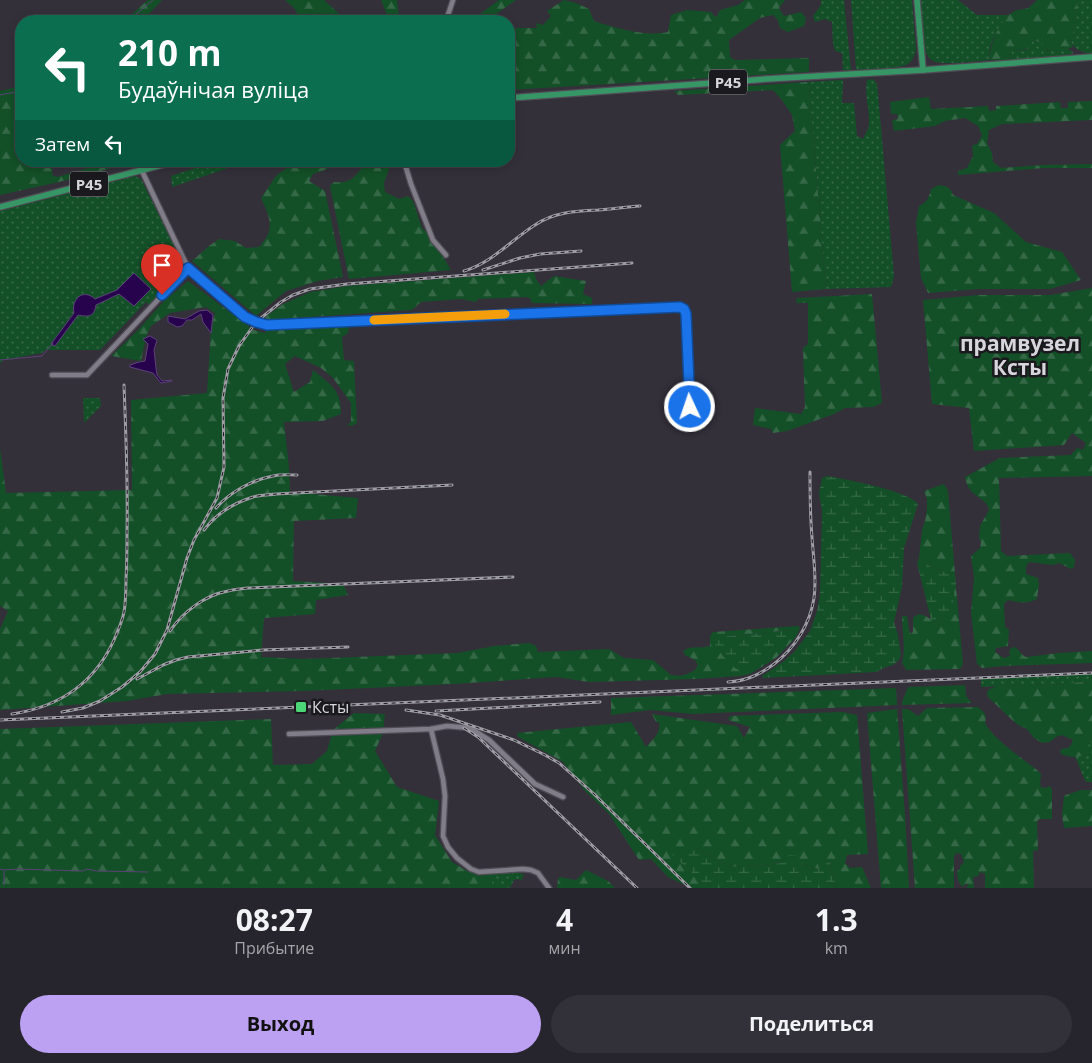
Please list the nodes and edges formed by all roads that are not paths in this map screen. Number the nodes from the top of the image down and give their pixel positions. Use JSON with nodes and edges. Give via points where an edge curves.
{"nodes":[{"id":1,"x":453,"y":0,"type":"edge"},
{"id":2,"x":917,"y":0,"type":"edge"},
{"id":3,"x":448,"y":15,"type":"edge"},
{"id":4,"x":1092,"y":58,"type":"edge"},
{"id":5,"x":923,"y":70,"type":"junction"},
{"id":6,"x":515,"y":98,"type":"edge"},
{"id":7,"x":156,"y":167,"type":"edge"},
{"id":8,"x":406,"y":167,"type":"edge"},
{"id":9,"x":142,"y":171,"type":"junction"},
{"id":10,"x":0,"y":207,"type":"edge"},
{"id":11,"x":446,"y":255,"type":"dead end"},
{"id":12,"x":188,"y":268,"type":"junction"},
{"id":13,"x":52,"y":375,"type":"dead end"},
{"id":14,"x":690,"y":407,"type":"dead end"},
{"id":15,"x":431,"y":729,"type":"junction"},
{"id":16,"x":290,"y":734,"type":"dead end"},
{"id":17,"x":563,"y":797,"type":"dead end"},
{"id":18,"x":549,"y":888,"type":"edge"}],
"edges":[{"from":1,"to":3,"type":"street"},
{"from":2,"to":5,"type":"main road"},
{"from":4,"to":5,"type":"main road","number":"Р45"},
{"from":5,"to":6,"type":"main road","number":"Р45"},
{"from":7,"to":9,"type":"main road","number":"Р45"},
{"from":8,"to":11,"type":"street","via":[[433,240]]},
{"from":9,"to":10,"type":"main road","number":"Р45"},
{"from":9,"to":12,"type":"street"},
{"from":12,"to":13,"type":"street","via":[[87,375]]},
{"from":12,"to":14,"type":"street","via":[[245,317],[267,325],[680,307],[686,314]]},
{"from":15,"to":16,"type":"street"},
{"from":15,"to":17,"type":"street","via":[[447,726],[470,728],[489,740],[535,784]]},
{"from":15,"to":18,"type":"street","via":[[444,779],[443,836],[448,847],[470,869],[479,872],[531,870],[538,873]]}]}
